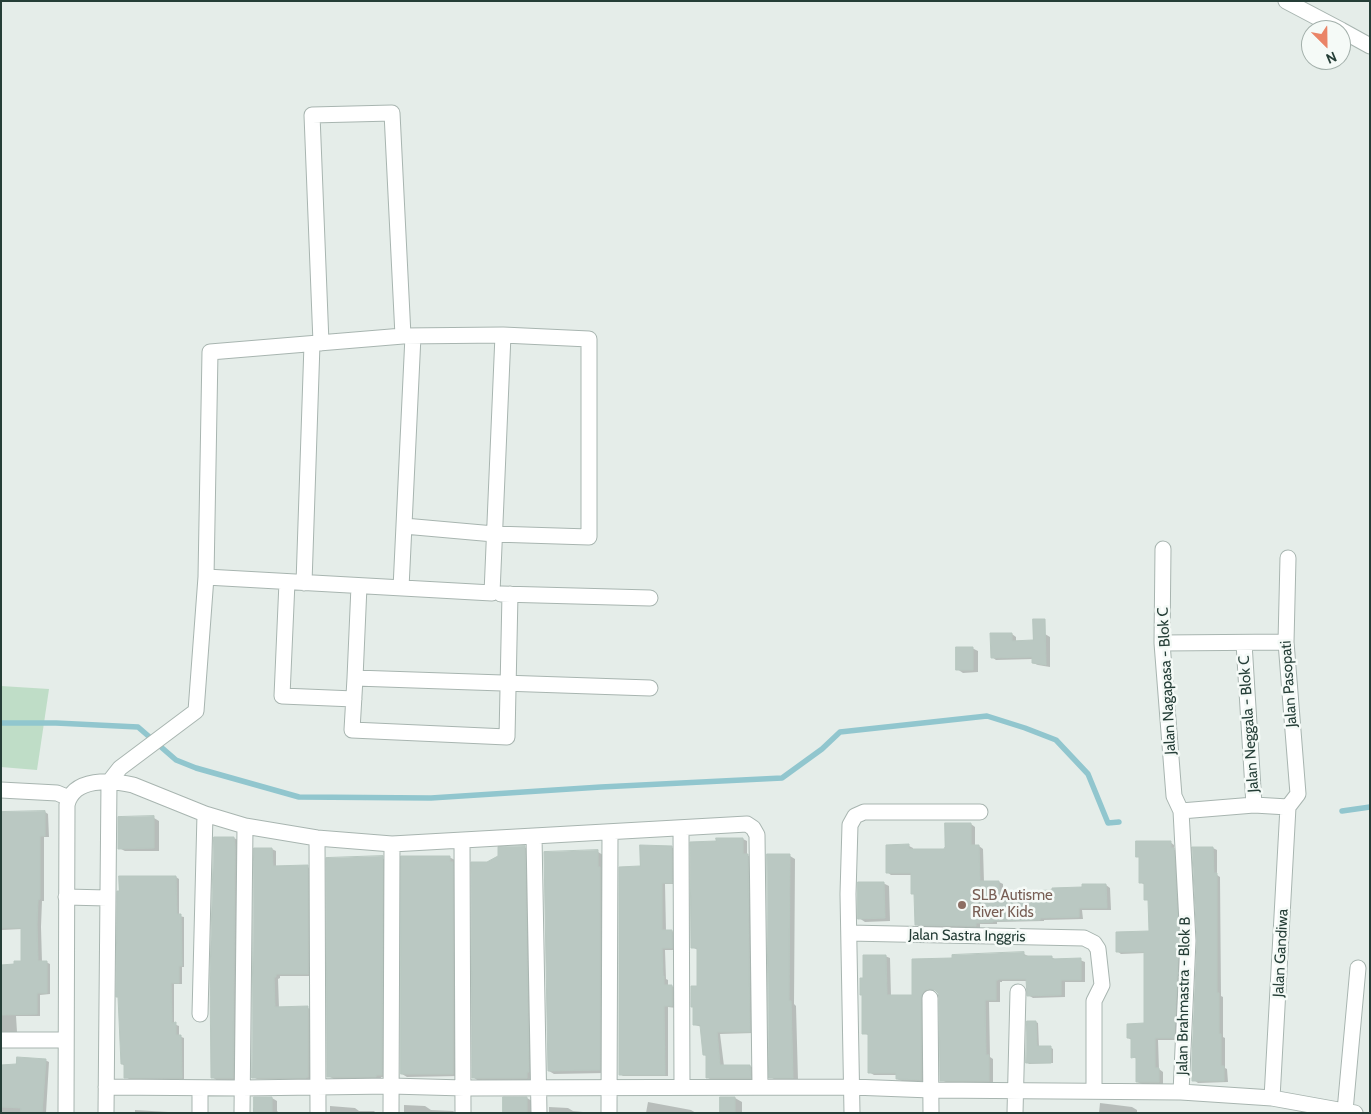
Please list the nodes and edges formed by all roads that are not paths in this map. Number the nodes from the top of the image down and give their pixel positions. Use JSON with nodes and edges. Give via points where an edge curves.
{"nodes":[{"id":1,"x":1286,"y":1,"type":"edge"},
{"id":2,"x":1322,"y":20,"type":"edge"},
{"id":3,"x":1351,"y":36,"type":"edge"},
{"id":4,"x":1370,"y":46,"type":"edge"},
{"id":5,"x":503,"y":335,"type":"junction"},
{"id":6,"x":408,"y":336,"type":"junction"},
{"id":7,"x":316,"y":343,"type":"junction"},
{"id":8,"x":404,"y":526,"type":"junction"},
{"id":9,"x":494,"y":534,"type":"junction"},
{"id":10,"x":1163,"y":549,"type":"dead end"},
{"id":11,"x":1288,"y":558,"type":"dead end"},
{"id":12,"x":206,"y":577,"type":"junction"},
{"id":13,"x":287,"y":582,"type":"junction"},
{"id":14,"x":304,"y":583,"type":"junction"},
{"id":15,"x":360,"y":586,"type":"junction"},
{"id":16,"x":401,"y":588,"type":"junction"},
{"id":17,"x":492,"y":594,"type":"junction"},
{"id":18,"x":510,"y":594,"type":"junction"},
{"id":19,"x":650,"y":598,"type":"dead end"},
{"id":20,"x":1286,"y":642,"type":"junction"},
{"id":21,"x":1162,"y":643,"type":"junction"},
{"id":22,"x":1244,"y":643,"type":"junction"},
{"id":23,"x":355,"y":678,"type":"junction"},
{"id":24,"x":509,"y":683,"type":"junction"},
{"id":25,"x":650,"y":688,"type":"dead end"},
{"id":26,"x":354,"y":699,"type":"junction"},
{"id":27,"x":109,"y":782,"type":"junction"},
{"id":28,"x":1,"y":790,"type":"edge"},
{"id":29,"x":69,"y":798,"type":"junction"},
{"id":30,"x":1254,"y":805,"type":"junction"},
{"id":31,"x":1288,"y":807,"type":"junction"},
{"id":32,"x":1180,"y":811,"type":"junction"},
{"id":33,"x":980,"y":812,"type":"dead end"},
{"id":34,"x":205,"y":814,"type":"junction"},
{"id":35,"x":245,"y":826,"type":"junction"},
{"id":36,"x":681,"y":828,"type":"junction"},
{"id":37,"x":610,"y":832,"type":"junction"},
{"id":38,"x":534,"y":836,"type":"junction"},
{"id":39,"x":317,"y":838,"type":"junction"},
{"id":40,"x":462,"y":841,"type":"junction"},
{"id":41,"x":392,"y":844,"type":"junction"},
{"id":42,"x":66,"y":897,"type":"junction"},
{"id":43,"x":107,"y":898,"type":"junction"},
{"id":44,"x":849,"y":933,"type":"junction"},
{"id":45,"x":1358,"y":968,"type":"dead end"},
{"id":46,"x":1018,"y":992,"type":"dead end"},
{"id":47,"x":930,"y":998,"type":"dead end"},
{"id":48,"x":200,"y":1014,"type":"dead end"},
{"id":49,"x":1,"y":1040,"type":"edge"},
{"id":50,"x":66,"y":1040,"type":"junction"},
{"id":51,"x":391,"y":1086,"type":"junction"},
{"id":52,"x":106,"y":1087,"type":"junction"},
{"id":53,"x":318,"y":1087,"type":"junction"},
{"id":54,"x":682,"y":1087,"type":"junction"},
{"id":55,"x":760,"y":1087,"type":"junction"},
{"id":56,"x":852,"y":1087,"type":"junction"},
{"id":57,"x":200,"y":1088,"type":"junction"},
{"id":58,"x":242,"y":1088,"type":"junction"},
{"id":59,"x":464,"y":1088,"type":"junction"},
{"id":60,"x":539,"y":1088,"type":"junction"},
{"id":61,"x":610,"y":1088,"type":"junction"},
{"id":62,"x":931,"y":1090,"type":"junction"},
{"id":63,"x":1016,"y":1091,"type":"junction"},
{"id":64,"x":1094,"y":1091,"type":"junction"},
{"id":65,"x":1182,"y":1092,"type":"junction"},
{"id":66,"x":1272,"y":1098,"type":"junction"},
{"id":67,"x":1350,"y":1112,"type":"edge"},
{"id":68,"x":66,"y":1113,"type":"edge"},
{"id":69,"x":106,"y":1113,"type":"edge"},
{"id":70,"x":200,"y":1113,"type":"edge"},
{"id":71,"x":242,"y":1113,"type":"edge"},
{"id":72,"x":318,"y":1113,"type":"edge"},
{"id":73,"x":391,"y":1113,"type":"edge"},
{"id":74,"x":464,"y":1113,"type":"edge"},
{"id":75,"x":538,"y":1113,"type":"edge"},
{"id":76,"x":609,"y":1113,"type":"edge"},
{"id":77,"x":852,"y":1113,"type":"edge"},
{"id":78,"x":931,"y":1113,"type":"edge"},
{"id":79,"x":1015,"y":1113,"type":"edge"}],
"edges":[{"from":1,"to":2,"type":"street"},
{"from":3,"to":4,"type":"street"},
{"from":5,"to":6,"type":"street"},
{"from":5,"to":9,"type":"street"},
{"from":5,"to":9,"type":"street","via":[[589,339],[589,537]]},
{"from":6,"to":7,"type":"street"},
{"from":6,"to":7,"type":"street","via":[[392,112],[312,116]]},
{"from":6,"to":8,"type":"street"},
{"from":7,"to":12,"type":"street","via":[[210,352]]},
{"from":7,"to":14,"type":"street"},
{"from":8,"to":9,"type":"street"},
{"from":8,"to":16,"type":"street"},
{"from":9,"to":17,"type":"street"},
{"from":10,"to":21,"type":"street","name":"Jalan Nagapasa - Blok C"},
{"from":11,"to":20,"type":"street","name":"Jalan Pasopati"},
{"from":12,"to":13,"type":"street"},
{"from":12,"to":27,"type":"street","via":[[196,711],[120,768]]},
{"from":13,"to":14,"type":"street"},
{"from":13,"to":26,"type":"street","via":[[282,696]]},
{"from":14,"to":15,"type":"street"},
{"from":15,"to":16,"type":"street"},
{"from":15,"to":23,"type":"street"},
{"from":16,"to":17,"type":"street"},
{"from":17,"to":18,"type":"street"},
{"from":18,"to":19,"type":"street"},
{"from":18,"to":24,"type":"street"},
{"from":20,"to":22,"type":"street"},
{"from":20,"to":31,"type":"street","name":"Jalan Pasopati","via":[[1298,794]]},
{"from":21,"to":22,"type":"street"},
{"from":21,"to":32,"type":"street","name":"Jalan Nagapasa - Blok C","via":[[1174,796]]},
{"from":22,"to":30,"type":"street","name":"Jalan Neggala - Blok C"},
{"from":23,"to":24,"type":"street"},
{"from":23,"to":26,"type":"street"},
{"from":24,"to":25,"type":"street"},
{"from":24,"to":26,"type":"street","via":[[507,738],[352,730]]},
{"from":27,"to":29,"type":"street","via":[[80,787]]},
{"from":27,"to":34,"type":"street","via":[[133,785]]},
{"from":27,"to":43,"type":"street"},
{"from":28,"to":29,"type":"street","via":[[57,793]]},
{"from":29,"to":42,"type":"street"},
{"from":30,"to":31,"type":"street"},
{"from":30,"to":32,"type":"street"},
{"from":31,"to":66,"type":"street","name":"Jalan Gandiwa"},
{"from":32,"to":65,"type":"street","name":"Jalan Brahmastra - Blok B","via":[[1188,941]]},
{"from":33,"to":44,"type":"street","via":[[864,812],[854,816],[850,825]]},
{"from":34,"to":35,"type":"street"},
{"from":34,"to":48,"type":"street"},
{"from":35,"to":39,"type":"street"},
{"from":35,"to":58,"type":"street"},
{"from":36,"to":37,"type":"street"},
{"from":36,"to":54,"type":"street"},
{"from":36,"to":55,"type":"street","via":[[747,824],[756,835]]},
{"from":37,"to":38,"type":"street"},
{"from":37,"to":61,"type":"street"},
{"from":38,"to":40,"type":"street"},
{"from":38,"to":60,"type":"street"},
{"from":39,"to":41,"type":"street"},
{"from":39,"to":53,"type":"street"},
{"from":40,"to":41,"type":"street"},
{"from":40,"to":59,"type":"street"},
{"from":41,"to":51,"type":"street"},
{"from":42,"to":43,"type":"street"},
{"from":42,"to":50,"type":"street"},
{"from":43,"to":52,"type":"street"},
{"from":44,"to":56,"type":"street"},
{"from":44,"to":64,"type":"street","name":"Jalan Sastra Inggris","via":[[1084,938],[1094,943],[1098,949],[1102,985],[1094,1001]]},
{"from":45,"to":67,"type":"street"},
{"from":46,"to":63,"type":"street"},
{"from":47,"to":62,"type":"street"},
{"from":49,"to":50,"type":"street"},
{"from":50,"to":68,"type":"street"},
{"from":51,"to":53,"type":"street"},
{"from":51,"to":59,"type":"street"},
{"from":51,"to":73,"type":"street"},
{"from":52,"to":57,"type":"street"},
{"from":52,"to":69,"type":"street"},
{"from":53,"to":58,"type":"street"},
{"from":53,"to":72,"type":"street"},
{"from":54,"to":55,"type":"street"},
{"from":54,"to":61,"type":"street"},
{"from":55,"to":56,"type":"street"},
{"from":56,"to":62,"type":"street"},
{"from":56,"to":77,"type":"street"},
{"from":57,"to":58,"type":"street"},
{"from":57,"to":70,"type":"street"},
{"from":58,"to":71,"type":"street"},
{"from":59,"to":60,"type":"street"},
{"from":59,"to":74,"type":"street"},
{"from":60,"to":61,"type":"street"},
{"from":60,"to":75,"type":"street"},
{"from":61,"to":76,"type":"street"},
{"from":62,"to":63,"type":"street"},
{"from":62,"to":78,"type":"street"},
{"from":63,"to":64,"type":"street"},
{"from":63,"to":79,"type":"street"},
{"from":64,"to":65,"type":"street"},
{"from":65,"to":66,"type":"street"},
{"from":66,"to":67,"type":"street"}]}
